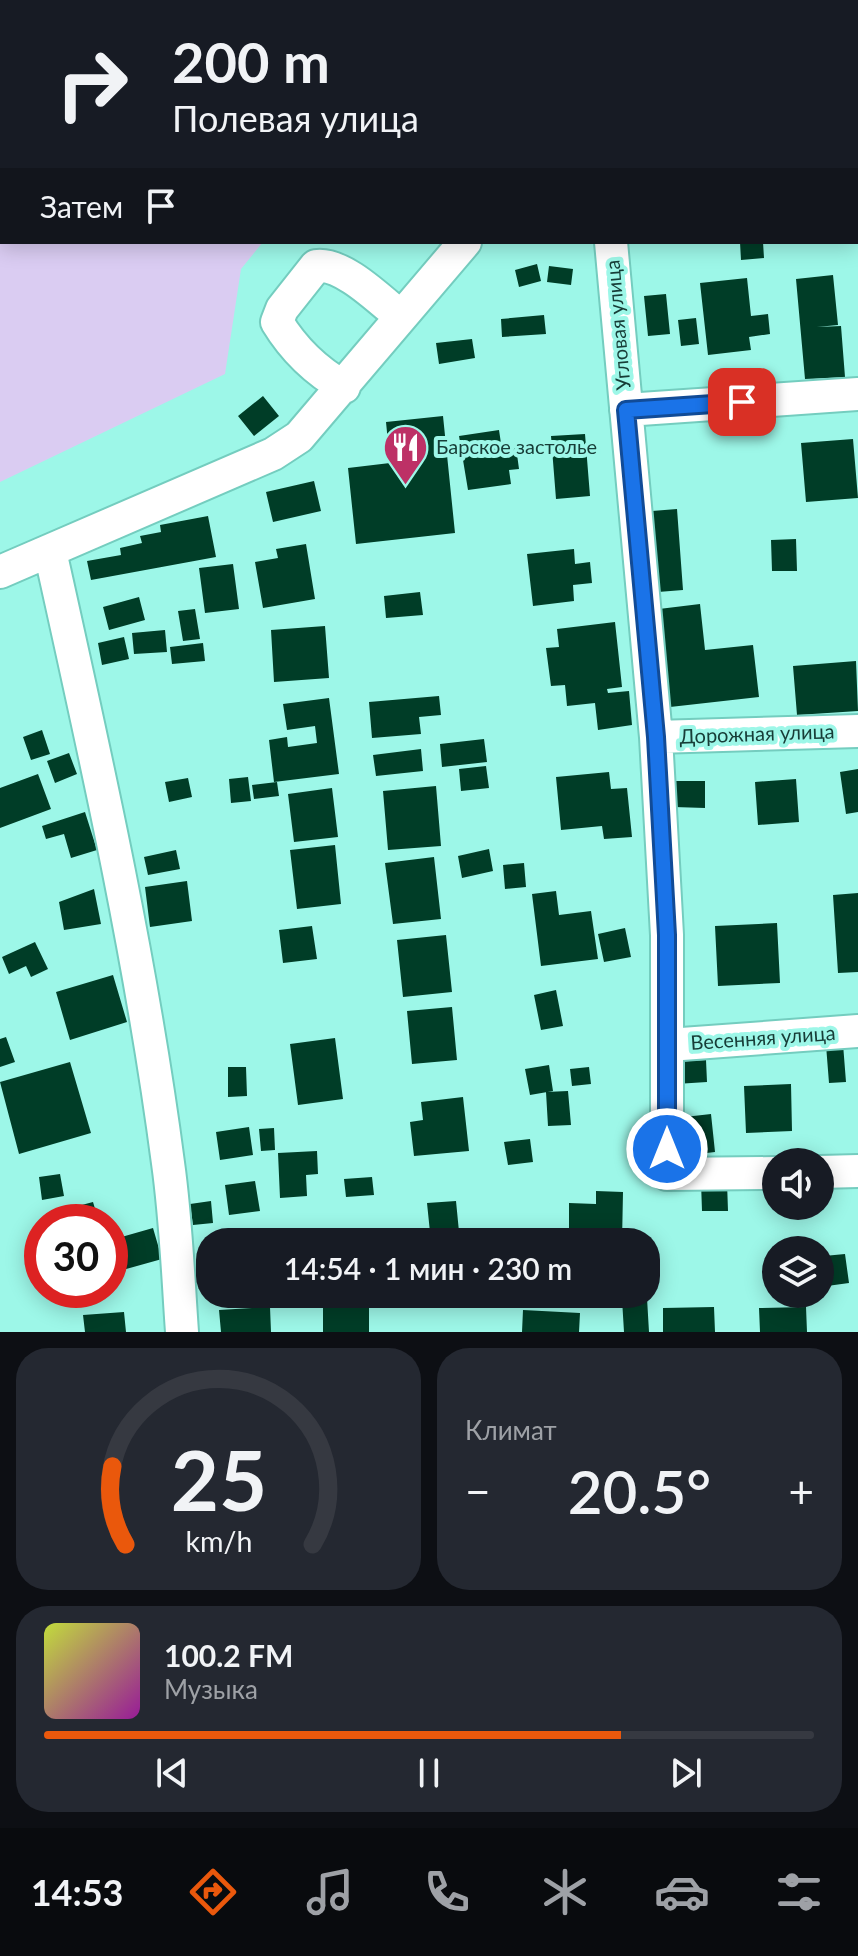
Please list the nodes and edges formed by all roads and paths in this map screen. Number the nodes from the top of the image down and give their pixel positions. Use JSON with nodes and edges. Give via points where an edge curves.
{"nodes":[{"id":1,"x":463,"y":244,"type":"edge"},
{"id":2,"x":611,"y":244,"type":"edge"},
{"id":3,"x":401,"y":317,"type":"junction"},
{"id":4,"x":344,"y":387,"type":"junction"},
{"id":5,"x":858,"y":394,"type":"edge"},
{"id":6,"x":626,"y":410,"type":"junction"},
{"id":7,"x":50,"y":551,"type":"junction"},
{"id":8,"x":0,"y":572,"type":"edge"},
{"id":9,"x":858,"y":731,"type":"edge"},
{"id":10,"x":656,"y":737,"type":"junction"},
{"id":11,"x":858,"y":1031,"type":"edge"},
{"id":12,"x":668,"y":1045,"type":"junction"},
{"id":13,"x":858,"y":1171,"type":"edge"},
{"id":14,"x":834,"y":1172,"type":"edge"},
{"id":15,"x":762,"y":1173,"type":"edge"},
{"id":16,"x":182,"y":1332,"type":"edge"}],
"edges":[{"from":1,"to":3,"type":"street"},
{"from":2,"to":6,"type":"street","name":"Угловая улица"},
{"from":3,"to":4,"type":"street"},
{"from":3,"to":4,"type":"street","via":[[339,269],[316,266],[277,322],[320,373]]},
{"from":4,"to":7,"type":"street","via":[[299,437],[273,454]]},
{"from":5,"to":6,"type":"street"},
{"from":6,"to":10,"type":"street","name":"Угловая улица"},
{"from":7,"to":8,"type":"street"},
{"from":7,"to":16,"type":"street","via":[[137,968],[169,1165]]},
{"from":9,"to":10,"type":"street","name":"Дорожная улица"},
{"from":10,"to":12,"type":"street","name":"Угловая улица"},
{"from":11,"to":12,"type":"street","name":"Весенняя улица"},
{"from":12,"to":15,"type":"street","name":"Угловая улица","via":[[667,1174]]},
{"from":13,"to":14,"type":"street"}]}
